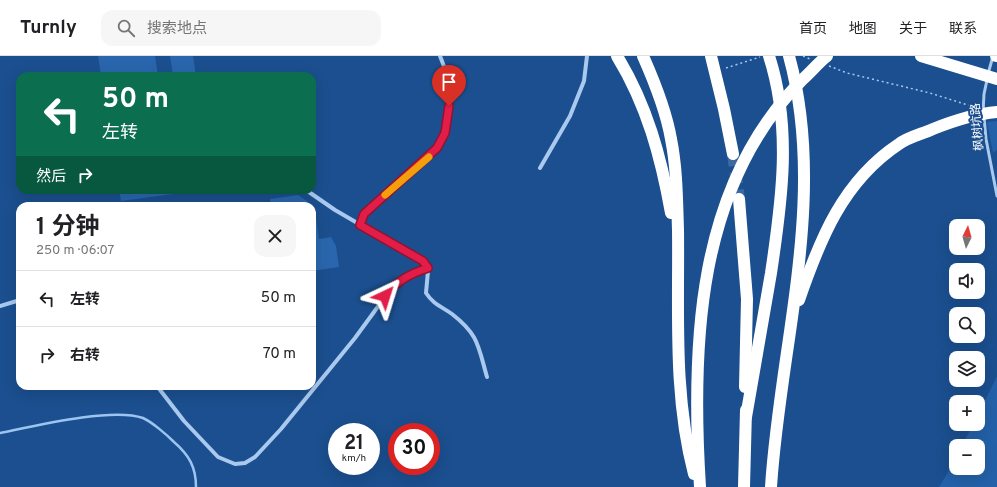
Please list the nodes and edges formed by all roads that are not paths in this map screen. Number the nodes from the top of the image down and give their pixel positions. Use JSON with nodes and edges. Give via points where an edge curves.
{"nodes":[{"id":1,"x":440,"y":56,"type":"edge"},
{"id":2,"x":587,"y":56,"type":"edge"},
{"id":3,"x":617,"y":56,"type":"edge"},
{"id":4,"x":643,"y":56,"type":"edge"},
{"id":5,"x":711,"y":56,"type":"edge"},
{"id":6,"x":789,"y":56,"type":"edge"},
{"id":7,"x":921,"y":56,"type":"edge"},
{"id":8,"x":993,"y":56,"type":"edge"},
{"id":9,"x":771,"y":61,"type":"edge"},
{"id":10,"x":827,"y":61,"type":"edge"},
{"id":11,"x":997,"y":79,"type":"edge"},
{"id":12,"x":997,"y":112,"type":"edge"},
{"id":13,"x":733,"y":154,"type":"tunnel mouth"},
{"id":14,"x":540,"y":168,"type":"dead end"},
{"id":15,"x":312,"y":194,"type":"edge"},
{"id":16,"x":997,"y":196,"type":"edge"},
{"id":17,"x":739,"y":199,"type":"tunnel mouth"},
{"id":18,"x":360,"y":225,"type":"junction"},
{"id":19,"x":678,"y":254,"type":"junction"},
{"id":20,"x":428,"y":268,"type":"junction"},
{"id":21,"x":16,"y":301,"type":"edge"},
{"id":22,"x":0,"y":306,"type":"edge"},
{"id":23,"x":792,"y":318,"type":"junction"},
{"id":24,"x":487,"y":377,"type":"dead end"},
{"id":25,"x":316,"y":386,"type":"edge"},
{"id":26,"x":160,"y":390,"type":"edge"},
{"id":27,"x":313,"y":390,"type":"edge"},
{"id":28,"x":746,"y":417,"type":"junction"},
{"id":29,"x":699,"y":487,"type":"edge"},
{"id":30,"x":744,"y":487,"type":"edge"},
{"id":31,"x":771,"y":487,"type":"edge"}],
"edges":[{"from":1,"to":18,"type":"street","via":[[449,93],[448,121],[442,141],[427,159],[365,212]]},
{"from":2,"to":14,"type":"street","via":[[584,81],[570,116]]},
{"from":3,"to":19,"type":"highway","via":[[639,97],[656,142]]},
{"from":4,"to":19,"type":"highway","via":[[666,114],[671,140],[677,190]]},
{"from":5,"to":13,"type":"highway"},
{"from":6,"to":23,"type":"highway","via":[[802,116],[805,169]]},
{"from":7,"to":11,"type":"highway"},
{"from":8,"to":16,"type":"lane","name":"枫树坑路","via":[[983,108]]},
{"from":9,"to":28,"type":"highway","via":[[783,124],[783,185]]},
{"from":10,"to":29,"type":"highway","via":[[786,96],[755,138],[737,173],[717,231],[701,320],[697,397]]},
{"from":12,"to":23,"type":"highway","via":[[950,122],[900,143],[867,169],[824,233]]},
{"from":15,"to":18,"type":"street"},
{"from":17,"to":28,"type":"highway","via":[[747,299]]},
{"from":18,"to":20,"type":"street","via":[[423,261]]},
{"from":19,"to":29,"type":"highway","via":[[680,393],[685,431]]},
{"from":20,"to":24,"type":"street","via":[[426,293],[434,304],[448,311],[472,332],[478,343]]},
{"from":20,"to":25,"type":"street","via":[[393,286]]},
{"from":21,"to":22,"type":"street"},
{"from":23,"to":31,"type":"highway","via":[[778,413]]},
{"from":26,"to":27,"type":"street","via":[[184,421],[218,457],[236,464],[245,463],[255,456],[282,429]]},
{"from":28,"to":30,"type":"highway"}]}
